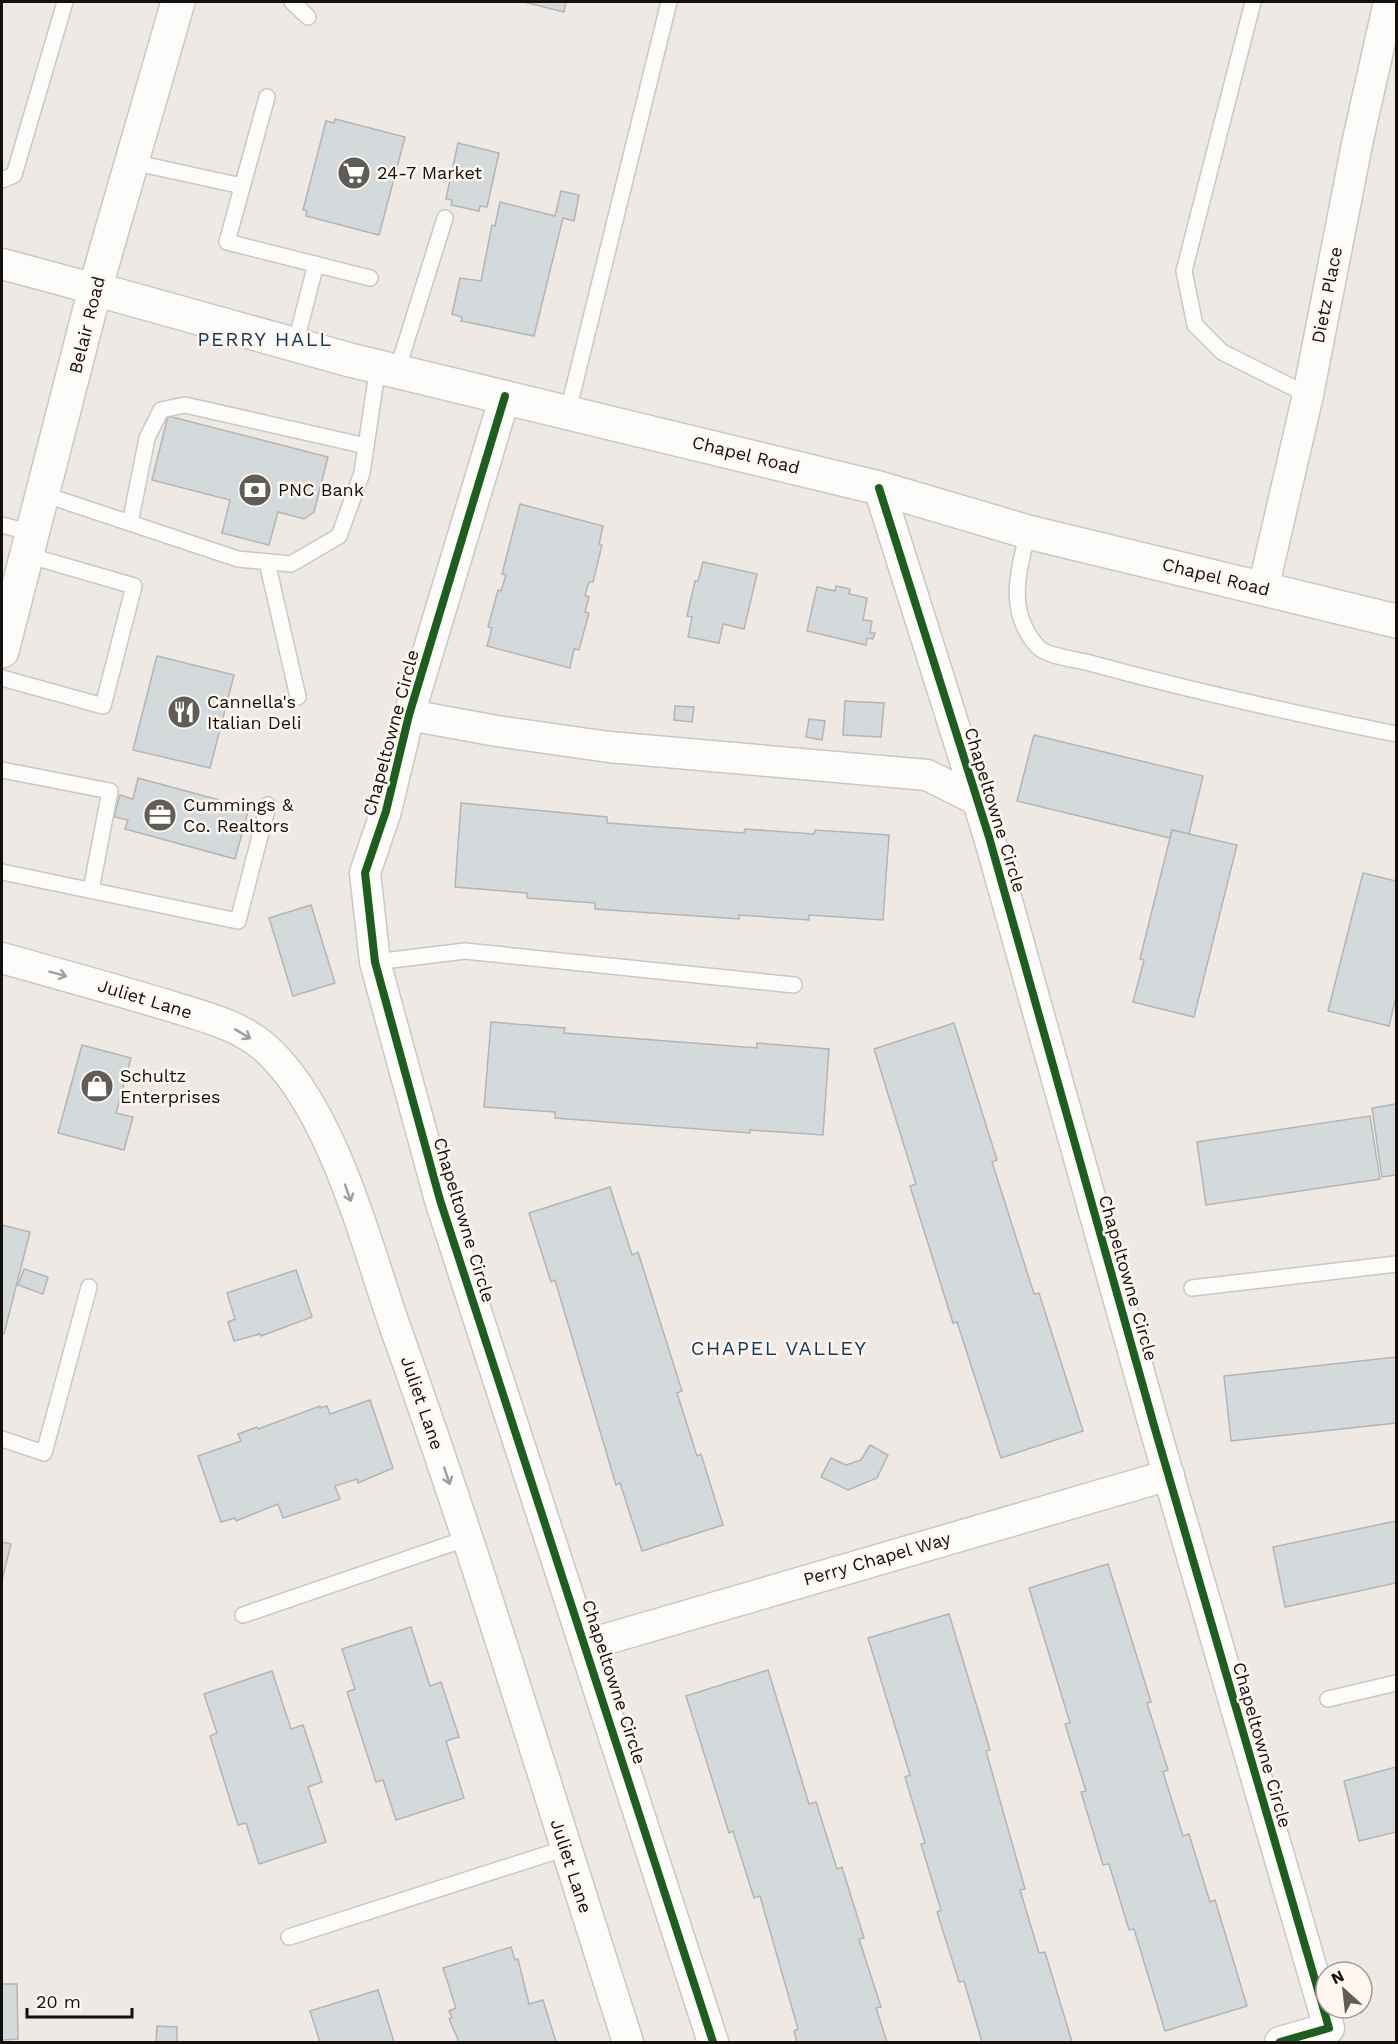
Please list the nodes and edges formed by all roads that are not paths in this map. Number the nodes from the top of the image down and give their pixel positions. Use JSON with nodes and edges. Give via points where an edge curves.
{"nodes":[{"id":1,"x":65,"y":2,"type":"edge"},
{"id":2,"x":178,"y":2,"type":"edge"},
{"id":3,"x":292,"y":2,"type":"edge"},
{"id":4,"x":669,"y":2,"type":"edge"},
{"id":5,"x":1253,"y":2,"type":"edge"},
{"id":6,"x":1389,"y":2,"type":"edge"},
{"id":7,"x":308,"y":17,"type":"dead end"},
{"id":8,"x":267,"y":96,"type":"dead end"},
{"id":9,"x":132,"y":162,"type":"junction"},
{"id":10,"x":2,"y":180,"type":"edge"},
{"id":11,"x":242,"y":186,"type":"junction"},
{"id":12,"x":445,"y":218,"type":"dead end"},
{"id":13,"x":2,"y":264,"type":"edge"},
{"id":14,"x":316,"y":264,"type":"junction"},
{"id":15,"x":370,"y":278,"type":"dead end"},
{"id":16,"x":95,"y":289,"type":"junction"},
{"id":17,"x":295,"y":345,"type":"junction"},
{"id":18,"x":387,"y":368,"type":"junction"},
{"id":19,"x":1308,"y":395,"type":"junction"},
{"id":20,"x":505,"y":396,"type":"junction"},
{"id":21,"x":568,"y":411,"type":"junction"},
{"id":22,"x":366,"y":446,"type":"junction"},
{"id":23,"x":879,"y":488,"type":"junction"},
{"id":24,"x":43,"y":494,"type":"junction"},
{"id":25,"x":130,"y":523,"type":"junction"},
{"id":26,"x":2,"y":525,"type":"edge"},
{"id":27,"x":1028,"y":532,"type":"junction"},
{"id":28,"x":30,"y":544,"type":"junction"},
{"id":29,"x":267,"y":562,"type":"junction"},
{"id":30,"x":1263,"y":589,"type":"junction"},
{"id":31,"x":1396,"y":621,"type":"edge"},
{"id":32,"x":2,"y":651,"type":"edge"},
{"id":33,"x":2,"y":678,"type":"edge"},
{"id":34,"x":298,"y":697,"type":"dead end"},
{"id":35,"x":409,"y":715,"type":"junction"},
{"id":36,"x":1396,"y":734,"type":"edge"},
{"id":37,"x":2,"y":770,"type":"edge"},
{"id":38,"x":977,"y":800,"type":"junction"},
{"id":39,"x":268,"y":805,"type":"dead end"},
{"id":40,"x":2,"y":872,"type":"edge"},
{"id":41,"x":91,"y":890,"type":"junction"},
{"id":42,"x":2,"y":958,"type":"edge"},
{"id":43,"x":375,"y":962,"type":"junction"},
{"id":44,"x":794,"y":984,"type":"dead end"},
{"id":45,"x":1396,"y":1264,"type":"edge"},
{"id":46,"x":89,"y":1287,"type":"dead end"},
{"id":47,"x":1192,"y":1288,"type":"dead end"},
{"id":48,"x":2,"y":1439,"type":"edge"},
{"id":49,"x":1169,"y":1475,"type":"junction"},
{"id":50,"x":468,"y":1538,"type":"junction"},
{"id":51,"x":243,"y":1615,"type":"dead end"},
{"id":52,"x":586,"y":1645,"type":"junction"},
{"id":53,"x":1396,"y":1683,"type":"edge"},
{"id":54,"x":1328,"y":1700,"type":"dead end"},
{"id":55,"x":566,"y":1848,"type":"junction"},
{"id":56,"x":289,"y":1937,"type":"dead end"},
{"id":57,"x":628,"y":2043,"type":"edge"},
{"id":58,"x":713,"y":2043,"type":"edge"},
{"id":59,"x":1280,"y":2043,"type":"edge"}],
"edges":[{"from":1,"to":10,"type":"lane","via":[[14,175]]},
{"from":2,"to":9,"type":"main road","name":"Belair Road"},
{"from":3,"to":7,"type":"lane"},
{"from":4,"to":21,"type":"lane"},
{"from":5,"to":19,"type":"lane","via":[[1184,271],[1195,325],[1222,352]]},
{"from":6,"to":19,"type":"street","name":"Dietz Place"},
{"from":8,"to":11,"type":"lane"},
{"from":9,"to":11,"type":"lane"},
{"from":9,"to":16,"type":"main road","name":"Belair Road"},
{"from":11,"to":14,"type":"lane","via":[[227,242]]},
{"from":12,"to":18,"type":"lane"},
{"from":13,"to":16,"type":"street"},
{"from":14,"to":15,"type":"lane"},
{"from":14,"to":17,"type":"lane"},
{"from":16,"to":17,"type":"main road","name":"Chapel Road"},
{"from":16,"to":24,"type":"main road","name":"Belair Road"},
{"from":17,"to":18,"type":"main road","name":"Chapel Road"},
{"from":18,"to":20,"type":"main road","name":"Chapel Road"},
{"from":18,"to":22,"type":"lane"},
{"from":19,"to":30,"type":"street","name":"Dietz Place"},
{"from":20,"to":21,"type":"main road","name":"Chapel Road"},
{"from":20,"to":35,"type":"street","name":"Chapeltowne Circle"},
{"from":21,"to":23,"type":"main road","name":"Chapel Road"},
{"from":22,"to":25,"type":"lane","via":[[185,405],[161,410],[147,438]]},
{"from":22,"to":29,"type":"lane","via":[[362,473],[339,536],[291,564]]},
{"from":23,"to":27,"type":"main road","name":"Chapel Road"},
{"from":23,"to":38,"type":"street","name":"Chapeltowne Circle"},
{"from":24,"to":25,"type":"lane"},
{"from":24,"to":28,"type":"main road","name":"Belair Road"},
{"from":25,"to":29,"type":"lane","via":[[238,560]]},
{"from":26,"to":28,"type":"lane"},
{"from":27,"to":30,"type":"main road","name":"Chapel Road"},
{"from":27,"to":36,"type":"lane","via":[[1015,586],[1017,607],[1023,627],[1040,650]]},
{"from":28,"to":32,"type":"main road","name":"Belair Road"},
{"from":28,"to":33,"type":"lane","via":[[134,586],[103,706]]},
{"from":29,"to":34,"type":"lane"},
{"from":30,"to":31,"type":"main road","name":"Chapel Road"},
{"from":35,"to":38,"type":"street","name":"Chapeltowne Circle","via":[[609,747],[927,775]]},
{"from":35,"to":43,"type":"street","name":"Chapeltowne Circle","via":[[386,812],[365,873]]},
{"from":37,"to":41,"type":"lane","via":[[110,791]]},
{"from":38,"to":49,"type":"street","name":"Chapeltowne Circle"},
{"from":39,"to":41,"type":"lane","via":[[238,921]]},
{"from":40,"to":41,"type":"lane"},
{"from":42,"to":50,"type":"street","name":"Juliet Lane","one_way":true,"via":[[228,1026],[262,1045],[287,1072],[312,1108],[341,1173]]},
{"from":43,"to":44,"type":"lane","via":[[465,951]]},
{"from":43,"to":52,"type":"street","name":"Chapeltowne Circle","via":[[440,1200]]},
{"from":45,"to":47,"type":"lane"},
{"from":46,"to":48,"type":"lane","via":[[44,1453]]},
{"from":49,"to":52,"type":"street","name":"Perry Chapel Way"},
{"from":49,"to":59,"type":"street","name":"Chapeltowne Circle","via":[[1329,2028]]},
{"from":50,"to":51,"type":"lane"},
{"from":50,"to":55,"type":"street","name":"Juliet Lane"},
{"from":52,"to":58,"type":"street","name":"Chapeltowne Circle"},
{"from":53,"to":54,"type":"lane"},
{"from":55,"to":56,"type":"lane"},
{"from":55,"to":57,"type":"street","name":"Juliet Lane"}]}
